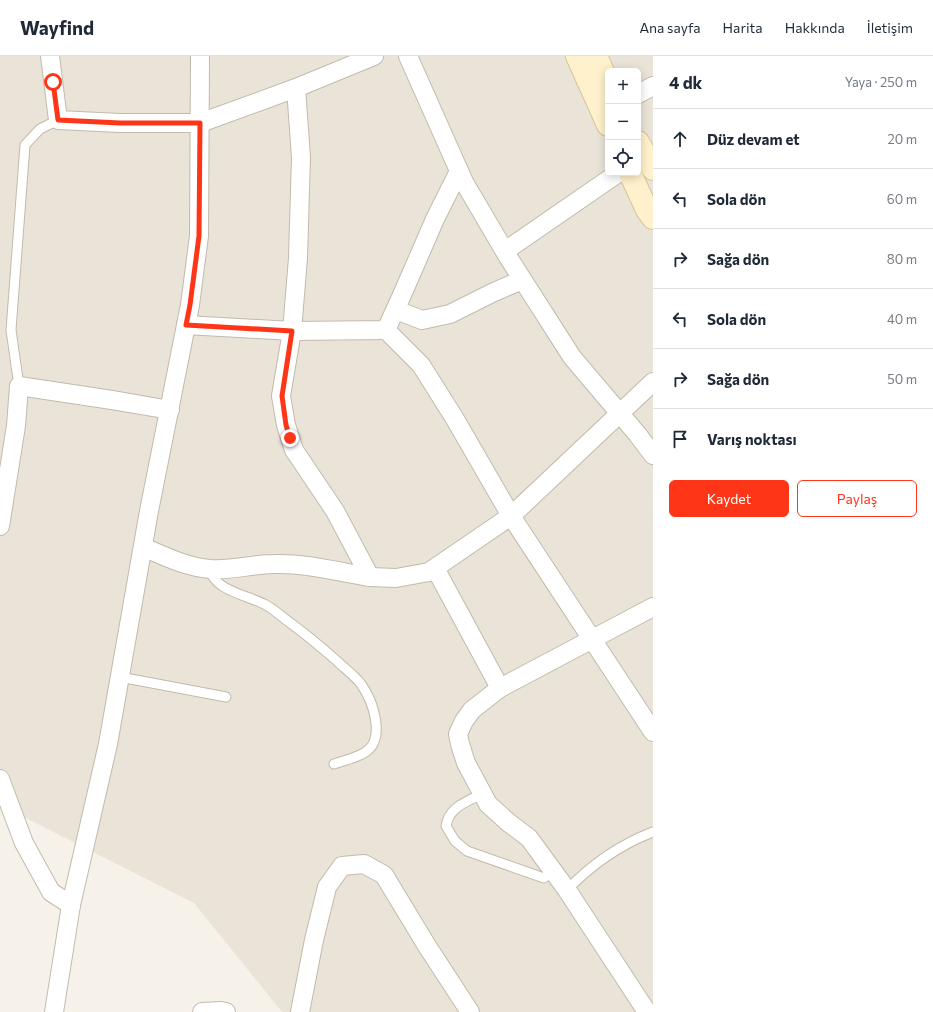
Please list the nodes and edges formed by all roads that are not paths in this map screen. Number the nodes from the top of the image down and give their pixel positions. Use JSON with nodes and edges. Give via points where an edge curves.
{"nodes":[{"id":1,"x":50,"y":56,"type":"edge"},
{"id":2,"x":200,"y":56,"type":"edge"},
{"id":3,"x":374,"y":56,"type":"edge"},
{"id":4,"x":577,"y":56,"type":"edge"},
{"id":5,"x":596,"y":56,"type":"edge"},
{"id":6,"x":412,"y":57,"type":"edge"},
{"id":7,"x":605,"y":76,"type":"edge"},
{"id":8,"x":653,"y":86,"type":"edge"},
{"id":9,"x":296,"y":88,"type":"junction"},
{"id":10,"x":641,"y":92,"type":"edge"},
{"id":11,"x":605,"y":118,"type":"edge"},
{"id":12,"x":58,"y":120,"type":"junction"},
{"id":13,"x":200,"y":123,"type":"junction"},
{"id":14,"x":641,"y":147,"type":"edge"},
{"id":15,"x":653,"y":169,"type":"edge"},
{"id":16,"x":459,"y":171,"type":"junction"},
{"id":17,"x":614,"y":176,"type":"edge"},
{"id":18,"x":631,"y":176,"type":"edge"},
{"id":19,"x":653,"y":218,"type":"edge"},
{"id":20,"x":505,"y":251,"type":"junction"},
{"id":21,"x":522,"y":280,"type":"junction"},
{"id":22,"x":396,"y":310,"type":"junction"},
{"id":23,"x":186,"y":325,"type":"junction"},
{"id":24,"x":386,"y":330,"type":"junction"},
{"id":25,"x":292,"y":331,"type":"junction"},
{"id":26,"x":653,"y":382,"type":"edge"},
{"id":27,"x":19,"y":386,"type":"junction"},
{"id":28,"x":170,"y":410,"type":"junction"},
{"id":29,"x":619,"y":413,"type":"junction"},
{"id":30,"x":653,"y":455,"type":"edge"},
{"id":31,"x":511,"y":516,"type":"junction"},
{"id":32,"x":0,"y":526,"type":"edge"},
{"id":33,"x":143,"y":547,"type":"junction"},
{"id":34,"x":436,"y":568,"type":"junction"},
{"id":35,"x":210,"y":569,"type":"junction"},
{"id":36,"x":370,"y":577,"type":"junction"},
{"id":37,"x":653,"y":607,"type":"edge"},
{"id":38,"x":591,"y":640,"type":"junction"},
{"id":39,"x":120,"y":677,"type":"junction"},
{"id":40,"x":500,"y":688,"type":"junction"},
{"id":41,"x":226,"y":697,"type":"dead end"},
{"id":42,"x":653,"y":732,"type":"edge"},
{"id":43,"x":334,"y":764,"type":"dead end"},
{"id":44,"x":0,"y":779,"type":"edge"},
{"id":45,"x":482,"y":794,"type":"junction"},
{"id":46,"x":653,"y":832,"type":"edge"},
{"id":47,"x":553,"y":870,"type":"junction"},
{"id":48,"x":567,"y":890,"type":"junction"},
{"id":49,"x":71,"y":905,"type":"junction"},
{"id":50,"x":54,"y":1012,"type":"edge"},
{"id":51,"x":202,"y":1012,"type":"edge"},
{"id":52,"x":226,"y":1012,"type":"edge"},
{"id":53,"x":300,"y":1012,"type":"edge"},
{"id":54,"x":470,"y":1012,"type":"edge"},
{"id":55,"x":647,"y":1012,"type":"edge"}],
"edges":[{"from":1,"to":12,"type":"street"},
{"from":2,"to":13,"type":"street"},
{"from":3,"to":9,"type":"street"},
{"from":4,"to":11,"type":"main road"},
{"from":5,"to":7,"type":"main road"},
{"from":6,"to":16,"type":"street"},
{"from":8,"to":10,"type":"street"},
{"from":9,"to":13,"type":"street"},
{"from":9,"to":25,"type":"street","via":[[301,157],[298,258]]},
{"from":12,"to":13,"type":"street"},
{"from":12,"to":27,"type":"lane","via":[[40,129],[25,145],[10,330]]},
{"from":13,"to":23,"type":"street","via":[[199,236]]},
{"from":14,"to":15,"type":"main road"},
{"from":16,"to":20,"type":"street"},
{"from":16,"to":22,"type":"street","via":[[435,219]]},
{"from":17,"to":20,"type":"street"},
{"from":18,"to":19,"type":"main road"},
{"from":20,"to":21,"type":"street"},
{"from":21,"to":22,"type":"street","via":[[450,314],[422,320]]},
{"from":21,"to":29,"type":"street","via":[[572,357]]},
{"from":22,"to":24,"type":"street"},
{"from":23,"to":25,"type":"street"},
{"from":23,"to":28,"type":"street"},
{"from":24,"to":25,"type":"street"},
{"from":24,"to":31,"type":"street","via":[[421,366]]},
{"from":25,"to":36,"type":"street","via":[[282,396],[286,425],[294,450],[335,511]]},
{"from":26,"to":29,"type":"street"},
{"from":27,"to":28,"type":"street"},
{"from":27,"to":32,"type":"street","via":[[16,426]]},
{"from":28,"to":33,"type":"street"},
{"from":29,"to":30,"type":"street"},
{"from":29,"to":31,"type":"street"},
{"from":31,"to":34,"type":"street"},
{"from":31,"to":38,"type":"street"},
{"from":33,"to":35,"type":"street","via":[[178,562]]},
{"from":33,"to":39,"type":"street"},
{"from":34,"to":36,"type":"street","via":[[429,572],[396,578]]},
{"from":34,"to":40,"type":"street"},
{"from":35,"to":36,"type":"street","via":[[294,565]]},
{"from":35,"to":43,"type":"lane","via":[[212,577],[220,585],[266,605],[311,638],[361,684],[374,712],[376,739],[365,753]]},
{"from":37,"to":38,"type":"street"},
{"from":38,"to":40,"type":"street"},
{"from":38,"to":42,"type":"street"},
{"from":39,"to":41,"type":"lane"},
{"from":39,"to":49,"type":"street","via":[[108,744]]},
{"from":40,"to":45,"type":"street","via":[[472,710],[458,734],[466,763]]},
{"from":44,"to":49,"type":"street","via":[[24,843],[51,892]]},
{"from":45,"to":47,"type":"street","via":[[488,804],[529,838]]},
{"from":45,"to":47,"type":"lane","via":[[460,805],[450,814],[446,826],[455,841],[467,851],[544,878]]},
{"from":46,"to":48,"type":"lane","via":[[600,860]]},
{"from":47,"to":48,"type":"street"},
{"from":48,"to":55,"type":"street"},
{"from":49,"to":50,"type":"street"},
{"from":51,"to":52,"type":"street"},
{"from":53,"to":54,"type":"street","via":[[327,887],[342,866],[364,864],[384,875]]}]}
